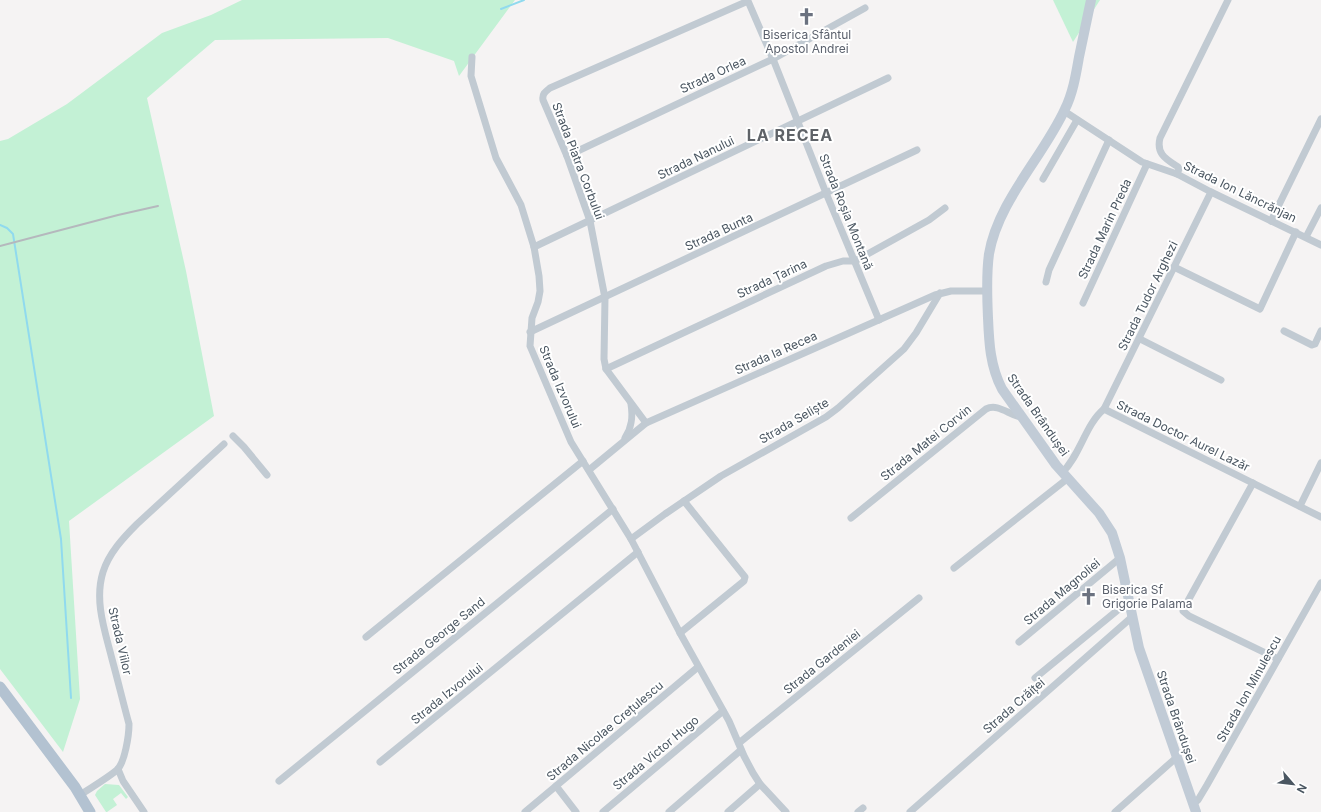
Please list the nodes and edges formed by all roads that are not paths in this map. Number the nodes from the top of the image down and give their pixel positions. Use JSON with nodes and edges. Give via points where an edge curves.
{"nodes":[{"id":1,"x":1091,"y":0,"type":"edge"},
{"id":2,"x":1228,"y":0,"type":"edge"},
{"id":3,"x":748,"y":1,"type":"edge"},
{"id":4,"x":866,"y":8,"type":"dead end"},
{"id":5,"x":472,"y":56,"type":"dead end"},
{"id":6,"x":773,"y":59,"type":"junction"},
{"id":7,"x":888,"y":78,"type":"dead end"},
{"id":8,"x":1063,"y":113,"type":"junction"},
{"id":9,"x":1076,"y":119,"type":"junction"},
{"id":10,"x":1321,"y":119,"type":"edge"},
{"id":11,"x":798,"y":121,"type":"junction"},
{"id":12,"x":1109,"y":140,"type":"junction"},
{"id":13,"x":917,"y":150,"type":"dead end"},
{"id":14,"x":567,"y":156,"type":"junction"},
{"id":15,"x":1147,"y":164,"type":"junction"},
{"id":16,"x":1177,"y":174,"type":"junction"},
{"id":17,"x":1043,"y":179,"type":"dead end"},
{"id":18,"x":1211,"y":192,"type":"junction"},
{"id":19,"x":826,"y":193,"type":"junction"},
{"id":20,"x":945,"y":208,"type":"dead end"},
{"id":21,"x":1321,"y":208,"type":"edge"},
{"id":22,"x":590,"y":220,"type":"junction"},
{"id":23,"x":1272,"y":221,"type":"junction"},
{"id":24,"x":1296,"y":232,"type":"junction"},
{"id":25,"x":1306,"y":237,"type":"junction"},
{"id":26,"x":1321,"y":245,"type":"edge"},
{"id":27,"x":534,"y":247,"type":"junction"},
{"id":28,"x":855,"y":261,"type":"junction"},
{"id":29,"x":1174,"y":267,"type":"junction"},
{"id":30,"x":1046,"y":282,"type":"dead end"},
{"id":31,"x":986,"y":291,"type":"junction"},
{"id":32,"x":940,"y":293,"type":"junction"},
{"id":33,"x":606,"y":298,"type":"junction"},
{"id":34,"x":1083,"y":303,"type":"dead end"},
{"id":35,"x":879,"y":320,"type":"junction"},
{"id":36,"x":1284,"y":331,"type":"dead end"},
{"id":37,"x":1321,"y":331,"type":"edge"},
{"id":38,"x":530,"y":332,"type":"junction"},
{"id":39,"x":1140,"y":339,"type":"junction"},
{"id":40,"x":606,"y":369,"type":"junction"},
{"id":41,"x":1221,"y":380,"type":"dead end"},
{"id":42,"x":631,"y":402,"type":"junction"},
{"id":43,"x":1104,"y":409,"type":"junction"},
{"id":44,"x":1021,"y":417,"type":"junction"},
{"id":45,"x":646,"y":423,"type":"junction"},
{"id":46,"x":233,"y":436,"type":"dead end"},
{"id":47,"x":623,"y":442,"type":"junction"},
{"id":48,"x":224,"y":444,"type":"dead end"},
{"id":49,"x":583,"y":461,"type":"junction"},
{"id":50,"x":1321,"y":463,"type":"edge"},
{"id":51,"x":589,"y":470,"type":"junction"},
{"id":52,"x":267,"y":475,"type":"dead end"},
{"id":53,"x":1064,"y":476,"type":"junction"},
{"id":54,"x":1253,"y":483,"type":"junction"},
{"id":55,"x":684,"y":501,"type":"junction"},
{"id":56,"x":1300,"y":506,"type":"junction"},
{"id":57,"x":613,"y":509,"type":"junction"},
{"id":58,"x":1321,"y":517,"type":"edge"},
{"id":59,"x":851,"y":518,"type":"dead end"},
{"id":60,"x":631,"y":539,"type":"junction"},
{"id":61,"x":638,"y":552,"type":"junction"},
{"id":62,"x":1120,"y":558,"type":"junction"},
{"id":63,"x":954,"y":568,"type":"dead end"},
{"id":64,"x":1321,"y":583,"type":"edge"},
{"id":65,"x":919,"y":598,"type":"dead end"},
{"id":66,"x":1129,"y":604,"type":"junction"},
{"id":67,"x":1132,"y":617,"type":"junction"},
{"id":68,"x":680,"y":633,"type":"junction"},
{"id":69,"x":366,"y":637,"type":"dead end"},
{"id":70,"x":1019,"y":642,"type":"dead end"},
{"id":71,"x":1278,"y":659,"type":"junction"},
{"id":72,"x":698,"y":667,"type":"junction"},
{"id":73,"x":1035,"y":678,"type":"dead end"},
{"id":74,"x":0,"y":687,"type":"edge"},
{"id":75,"x":723,"y":711,"type":"junction"},
{"id":76,"x":740,"y":747,"type":"junction"},
{"id":77,"x":1176,"y":757,"type":"junction"},
{"id":78,"x":380,"y":762,"type":"dead end"},
{"id":79,"x":118,"y":768,"type":"junction"},
{"id":80,"x":279,"y":781,"type":"dead end"},
{"id":81,"x":760,"y":784,"type":"junction"},
{"id":82,"x":556,"y":786,"type":"junction"},
{"id":83,"x":80,"y":795,"type":"junction"},
{"id":84,"x":1195,"y":808,"type":"edge"},
{"id":85,"x":90,"y":812,"type":"edge"},
{"id":86,"x":144,"y":812,"type":"edge"},
{"id":87,"x":525,"y":812,"type":"edge"},
{"id":88,"x":576,"y":812,"type":"edge"},
{"id":89,"x":603,"y":812,"type":"edge"},
{"id":90,"x":669,"y":812,"type":"edge"},
{"id":91,"x":728,"y":812,"type":"edge"},
{"id":92,"x":786,"y":812,"type":"edge"},
{"id":93,"x":910,"y":812,"type":"edge"},
{"id":94,"x":1115,"y":812,"type":"edge"}],
"edges":[{"from":1,"to":8,"type":"main road","name":"Strada Brândușei","via":[[1072,88]]},
{"from":2,"to":16,"type":"street","via":[[1160,138],[1160,151],[1164,158],[1178,167]]},
{"from":3,"to":6,"type":"street","name":"Strada Roșia Montană"},
{"from":3,"to":14,"type":"street","name":"Strada Piatra Corbului","via":[[545,92],[543,100]]},
{"from":4,"to":6,"type":"street","name":"Strada Orlea"},
{"from":5,"to":27,"type":"street","name":"Strada Izvorului","via":[[470,76],[496,158],[521,205]]},
{"from":6,"to":11,"type":"street","name":"Strada Roșia Montană"},
{"from":6,"to":14,"type":"street","name":"Strada Orlea"},
{"from":7,"to":11,"type":"street","name":"Strada Nanului"},
{"from":8,"to":9,"type":"street","name":"Strada Ion Lăncrănjan"},
{"from":8,"to":31,"type":"main road","name":"Strada Brândușei","via":[[1011,200],[994,235]]},
{"from":9,"to":12,"type":"street","name":"Strada Ion Lăncrănjan"},
{"from":9,"to":17,"type":"street"},
{"from":10,"to":23,"type":"street"},
{"from":11,"to":19,"type":"street","name":"Strada Roșia Montană"},
{"from":11,"to":22,"type":"street","name":"Strada Nanului"},
{"from":12,"to":15,"type":"street","name":"Strada Ion Lăncrănjan"},
{"from":12,"to":30,"type":"street","via":[[1049,270]]},
{"from":13,"to":19,"type":"street","name":"Strada Bunta"},
{"from":14,"to":22,"type":"street","name":"Strada Piatra Corbului"},
{"from":15,"to":16,"type":"street","name":"Strada Ion Lăncrănjan"},
{"from":15,"to":34,"type":"street","name":"Strada Marin Preda"},
{"from":16,"to":18,"type":"street","name":"Strada Ion Lăncrănjan"},
{"from":18,"to":23,"type":"street","name":"Strada Ion Lăncrănjan"},
{"from":18,"to":29,"type":"street","name":"Strada Tudor Arghezi"},
{"from":19,"to":28,"type":"street","name":"Strada Roșia Montană"},
{"from":19,"to":33,"type":"street","name":"Strada Bunta"},
{"from":20,"to":28,"type":"street","name":"Strada Țarina","via":[[929,220]]},
{"from":21,"to":25,"type":"street"},
{"from":22,"to":27,"type":"street","name":"Strada Nanului"},
{"from":22,"to":33,"type":"street","name":"Strada Piatra Corbului"},
{"from":23,"to":24,"type":"street","name":"Strada Ion Lăncrănjan"},
{"from":24,"to":25,"type":"street","name":"Strada Ion Lăncrănjan"},
{"from":24,"to":29,"type":"street","via":[[1260,309]]},
{"from":25,"to":26,"type":"street","name":"Strada Ion Lăncrănjan"},
{"from":27,"to":38,"type":"street","name":"Strada Izvorului","via":[[540,290]]},
{"from":28,"to":35,"type":"street","name":"Strada Roșia Montană"},
{"from":28,"to":40,"type":"street","name":"Strada Țarina","via":[[826,266]]},
{"from":29,"to":39,"type":"street","name":"Strada Tudor Arghezi"},
{"from":31,"to":32,"type":"street","name":"Strada la Recea"},
{"from":31,"to":44,"type":"main road","name":"Strada Brândușei","via":[[993,368],[1002,389]]},
{"from":32,"to":35,"type":"street","name":"Strada la Recea"},
{"from":32,"to":55,"type":"street","name":"Strada Seliște","via":[[904,349],[838,408],[721,476]]},
{"from":33,"to":38,"type":"street","name":"Strada Bunta"},
{"from":33,"to":40,"type":"street","name":"Strada Piatra Corbului"},
{"from":35,"to":45,"type":"street","name":"Strada la Recea"},
{"from":36,"to":37,"type":"street","via":[[1312,345]]},
{"from":38,"to":49,"type":"street","name":"Strada Izvorului","via":[[530,346],[571,442]]},
{"from":39,"to":41,"type":"street"},
{"from":39,"to":43,"type":"street","name":"Strada Tudor Arghezi"},
{"from":40,"to":42,"type":"street"},
{"from":42,"to":45,"type":"street"},
{"from":42,"to":47,"type":"street","via":[[632,423]]},
{"from":43,"to":53,"type":"street","name":"Strada Doctor Aurel Lazăr","via":[[1096,416]]},
{"from":43,"to":54,"type":"street","name":"Strada Doctor Aurel Lazăr"},
{"from":44,"to":53,"type":"main road","name":"Strada Brândușei"},
{"from":44,"to":59,"type":"street","name":"Strada Matei Corvin","via":[[997,407],[986,408]]},
{"from":45,"to":47,"type":"street","name":"Strada la Recea"},
{"from":46,"to":52,"type":"street"},
{"from":47,"to":51,"type":"street","name":"Strada la Recea"},
{"from":48,"to":79,"type":"street","name":"Strada Viilor","via":[[136,524],[110,556],[103,571],[100,585],[101,615],[129,724],[128,742]]},
{"from":49,"to":51,"type":"street","name":"Strada Izvorului"},
{"from":49,"to":69,"type":"street"},
{"from":50,"to":56,"type":"street"},
{"from":51,"to":57,"type":"street","name":"Strada Izvorului"},
{"from":53,"to":62,"type":"main road","name":"Strada Brândușei","via":[[1106,523]]},
{"from":53,"to":63,"type":"street"},
{"from":54,"to":56,"type":"street","name":"Strada Doctor Aurel Lazăr"},
{"from":54,"to":71,"type":"street","via":[[1184,611],[1189,616]]},
{"from":55,"to":60,"type":"street","name":"Strada Seliște"},
{"from":55,"to":68,"type":"street","via":[[745,577],[744,581]]},
{"from":56,"to":58,"type":"street","name":"Strada Doctor Aurel Lazăr"},
{"from":57,"to":60,"type":"street","name":"Strada Izvorului"},
{"from":57,"to":80,"type":"street","name":"Strada George Sand"},
{"from":60,"to":61,"type":"street","name":"Strada Izvorului"},
{"from":61,"to":68,"type":"street","name":"Strada Izvorului"},
{"from":61,"to":78,"type":"street","name":"Strada Izvorului"},
{"from":62,"to":66,"type":"main road","name":"Strada Brândușei"},
{"from":62,"to":70,"type":"street","name":"Strada Magnoliei"},
{"from":64,"to":71,"type":"street","name":"Strada Ion Minulescu"},
{"from":65,"to":76,"type":"street","name":"Strada Gardeniei"},
{"from":66,"to":67,"type":"main road","name":"Strada Brândușei"},
{"from":66,"to":73,"type":"street","via":[[1119,609]]},
{"from":67,"to":77,"type":"main road","name":"Strada Brândușei","via":[[1144,666]]},
{"from":67,"to":93,"type":"street","name":"Strada Crăiței"},
{"from":68,"to":72,"type":"street","name":"Strada Izvorului"},
{"from":71,"to":84,"type":"street","name":"Strada Ion Minulescu"},
{"from":72,"to":75,"type":"street","name":"Strada Izvorului"},
{"from":72,"to":82,"type":"street","name":"Strada Nicolae Crețulescu"},
{"from":74,"to":83,"type":"main road"},
{"from":75,"to":76,"type":"street","name":"Strada Izvorului"},
{"from":75,"to":89,"type":"street","name":"Strada Victor Hugo"},
{"from":76,"to":81,"type":"street","name":"Strada Izvorului"},
{"from":76,"to":90,"type":"street","name":"Strada Gardeniei"},
{"from":77,"to":84,"type":"main road","name":"Strada Brândușei"},
{"from":77,"to":94,"type":"street"},
{"from":79,"to":83,"type":"street"},
{"from":79,"to":86,"type":"street","via":[[123,781]]},
{"from":81,"to":91,"type":"street"},
{"from":81,"to":92,"type":"street","name":"Strada Izvorului"},
{"from":82,"to":87,"type":"street","name":"Strada Nicolae Crețulescu"},
{"from":82,"to":88,"type":"street"},
{"from":83,"to":85,"type":"main road"}]}
